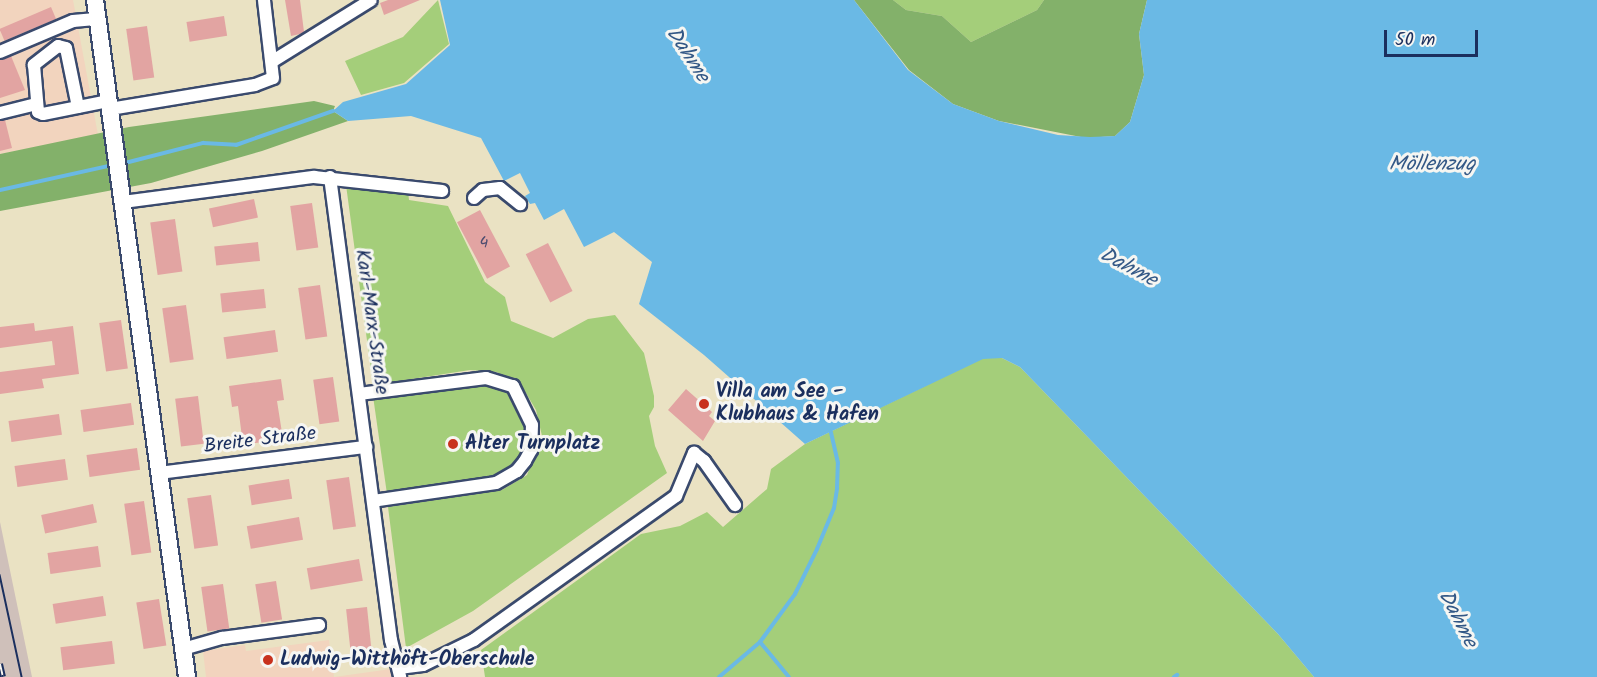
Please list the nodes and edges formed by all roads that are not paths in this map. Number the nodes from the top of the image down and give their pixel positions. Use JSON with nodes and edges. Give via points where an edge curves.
{"nodes":[{"id":1,"x":95,"y":0,"type":"edge"},
{"id":2,"x":264,"y":0,"type":"edge"},
{"id":3,"x":371,"y":0,"type":"edge"},
{"id":4,"x":98,"y":19,"type":"junction"},
{"id":5,"x":0,"y":52,"type":"edge"},
{"id":6,"x":273,"y":61,"type":"junction"},
{"id":7,"x":37,"y":104,"type":"junction"},
{"id":8,"x":78,"y":107,"type":"junction"},
{"id":9,"x":110,"y":112,"type":"junction"},
{"id":10,"x":0,"y":113,"type":"edge"},
{"id":11,"x":330,"y":177,"type":"junction"},
{"id":12,"x":442,"y":191,"type":"dead end"},
{"id":13,"x":122,"y":196,"type":"junction"},
{"id":14,"x":474,"y":198,"type":"dead end"},
{"id":15,"x":520,"y":204,"type":"dead end"},
{"id":16,"x":359,"y":394,"type":"junction"},
{"id":17,"x":366,"y":447,"type":"junction"},
{"id":18,"x":159,"y":473,"type":"junction"},
{"id":19,"x":373,"y":501,"type":"junction"},
{"id":20,"x":735,"y":505,"type":"dead end"},
{"id":21,"x":320,"y":625,"type":"dead end"},
{"id":22,"x":183,"y":648,"type":"junction"},
{"id":23,"x":399,"y":673,"type":"edge"},
{"id":24,"x":187,"y":677,"type":"edge"}],
"edges":[{"from":1,"to":4,"type":"main road"},
{"from":2,"to":6,"type":"street"},
{"from":3,"to":6,"type":"street"},
{"from":4,"to":5,"type":"street","via":[[73,21]]},
{"from":4,"to":9,"type":"main road"},
{"from":6,"to":9,"type":"street","via":[[273,78],[259,84]]},
{"from":7,"to":8,"type":"street","via":[[38,112],[43,114]]},
{"from":7,"to":8,"type":"street","via":[[34,65],[58,46],[66,48]]},
{"from":7,"to":10,"type":"street"},
{"from":8,"to":9,"type":"street"},
{"from":9,"to":13,"type":"main road"},
{"from":11,"to":12,"type":"street"},
{"from":11,"to":13,"type":"street"},
{"from":11,"to":16,"type":"street","name":"Karl-Marx-Straße"},
{"from":13,"to":18,"type":"main road"},
{"from":14,"to":15,"type":"street","via":[[483,190],[500,188]]},
{"from":16,"to":17,"type":"street","name":"Karl-Marx-Straße"},
{"from":16,"to":19,"type":"street","via":[[486,378],[513,386],[532,425],[531,450],[517,471],[507,478],[496,483]]},
{"from":17,"to":18,"type":"street","name":"Breite Straße"},
{"from":17,"to":19,"type":"street","name":"Karl-Marx-Straße"},
{"from":18,"to":22,"type":"main road"},
{"from":19,"to":23,"type":"street","name":"Karl-Marx-Straße"},
{"from":20,"to":23,"type":"street","via":[[705,461],[694,453],[676,496],[474,640]]},
{"from":21,"to":22,"type":"street","via":[[222,638]]},
{"from":22,"to":24,"type":"main road"}]}
